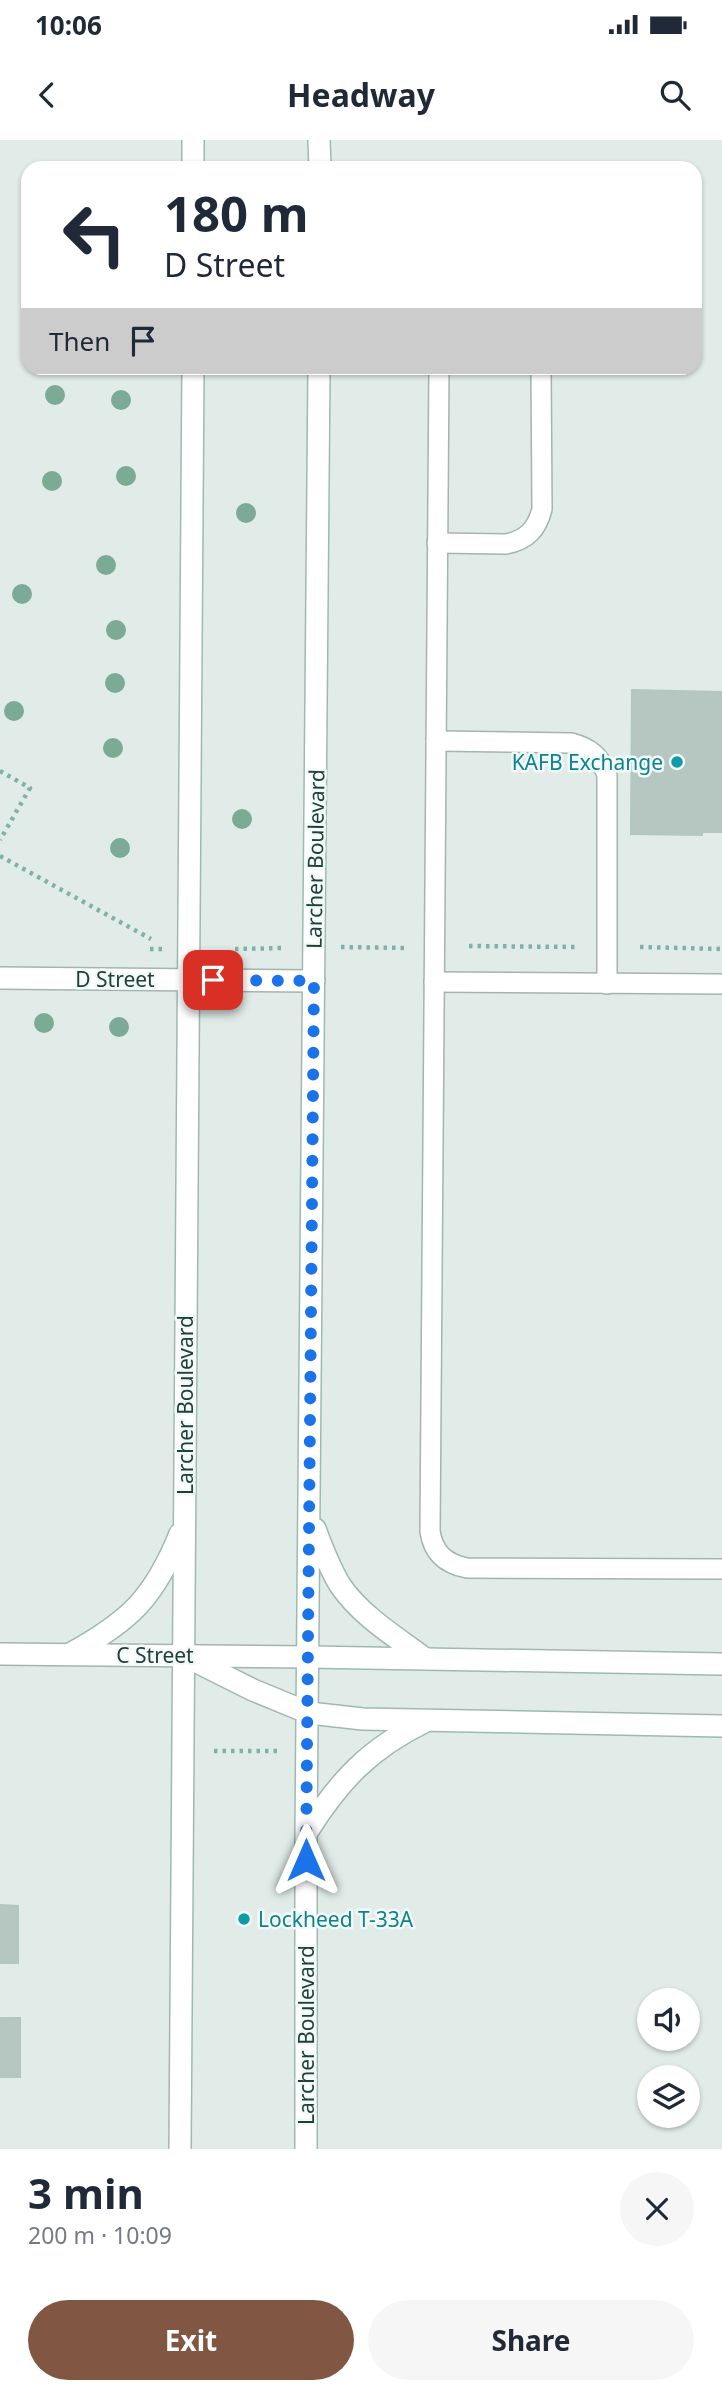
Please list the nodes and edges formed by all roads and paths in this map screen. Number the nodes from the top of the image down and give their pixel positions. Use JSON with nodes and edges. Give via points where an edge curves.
{"nodes":[{"id":1,"x":193,"y":140,"type":"edge"},
{"id":2,"x":319,"y":140,"type":"edge"},
{"id":3,"x":193,"y":161,"type":"edge"},
{"id":4,"x":320,"y":161,"type":"edge"},
{"id":5,"x":192,"y":375,"type":"edge"},
{"id":6,"x":320,"y":375,"type":"edge"},
{"id":7,"x":439,"y":375,"type":"edge"},
{"id":8,"x":541,"y":375,"type":"edge"},
{"id":9,"x":437,"y":543,"type":"junction"},
{"id":10,"x":436,"y":741,"type":"junction"},
{"id":11,"x":0,"y":771,"type":"edge"},
{"id":12,"x":0,"y":839,"type":"edge"},
{"id":13,"x":0,"y":856,"type":"edge"},
{"id":14,"x":151,"y":940,"type":"dead end"},
{"id":15,"x":469,"y":946,"type":"dead end"},
{"id":16,"x":340,"y":947,"type":"dead end"},
{"id":17,"x":576,"y":947,"type":"dead end"},
{"id":18,"x":640,"y":947,"type":"dead end"},
{"id":19,"x":283,"y":948,"type":"dead end"},
{"id":20,"x":408,"y":948,"type":"dead end"},
{"id":21,"x":150,"y":949,"type":"dead end"},
{"id":22,"x":163,"y":949,"type":"dead end"},
{"id":23,"x":235,"y":949,"type":"dead end"},
{"id":24,"x":722,"y":949,"type":"edge"},
{"id":25,"x":0,"y":978,"type":"edge"},
{"id":26,"x":188,"y":979,"type":"junction"},
{"id":27,"x":314,"y":981,"type":"junction"},
{"id":28,"x":434,"y":982,"type":"junction"},
{"id":29,"x":607,"y":984,"type":"junction"},
{"id":30,"x":722,"y":984,"type":"edge"},
{"id":31,"x":310,"y":1515,"type":"junction"},
{"id":32,"x":184,"y":1522,"type":"junction"},
{"id":33,"x":722,"y":1569,"type":"edge"},
{"id":34,"x":0,"y":1654,"type":"edge"},
{"id":35,"x":70,"y":1654,"type":"junction"},
{"id":36,"x":183,"y":1655,"type":"junction"},
{"id":37,"x":309,"y":1657,"type":"junction"},
{"id":38,"x":424,"y":1658,"type":"junction"},
{"id":39,"x":722,"y":1664,"type":"edge"},
{"id":40,"x":309,"y":1713,"type":"junction"},
{"id":41,"x":426,"y":1721,"type":"junction"},
{"id":42,"x":722,"y":1726,"type":"edge"},
{"id":43,"x":214,"y":1751,"type":"dead end"},
{"id":44,"x":281,"y":1751,"type":"dead end"},
{"id":45,"x":306,"y":1834,"type":"junction"},
{"id":46,"x":180,"y":2149,"type":"edge"},
{"id":47,"x":306,"y":2149,"type":"edge"}],
"edges":[{"from":1,"to":3,"type":"main road"},
{"from":2,"to":4,"type":"main road"},
{"from":5,"to":26,"type":"main road","name":"Larcher Boulevard"},
{"from":6,"to":27,"type":"main road","name":"Larcher Boulevard"},
{"from":7,"to":9,"type":"lane"},
{"from":8,"to":9,"type":"lane","via":[[542,509],[534,529],[506,544]]},
{"from":9,"to":10,"type":"lane"},
{"from":10,"to":28,"type":"lane"},
{"from":10,"to":29,"type":"lane","via":[[571,743],[584,746],[602,762],[607,775]]},
{"from":11,"to":12,"type":"path","via":[[30,788]]},
{"from":13,"to":14,"type":"path"},
{"from":15,"to":17,"type":"path"},
{"from":16,"to":20,"type":"path"},
{"from":18,"to":24,"type":"path"},
{"from":19,"to":23,"type":"path"},
{"from":21,"to":22,"type":"path"},
{"from":25,"to":26,"type":"main road","name":"D Street"},
{"from":26,"to":27,"type":"main road","name":"D Street"},
{"from":26,"to":32,"type":"main road","name":"Larcher Boulevard"},
{"from":27,"to":31,"type":"main road","name":"Larcher Boulevard"},
{"from":28,"to":29,"type":"lane"},
{"from":28,"to":33,"type":"lane","via":[[430,1531],[437,1553],[456,1566],[467,1567]]},
{"from":29,"to":30,"type":"lane"},
{"from":31,"to":37,"type":"main road","name":"Larcher Boulevard"},
{"from":31,"to":38,"type":"main road","via":[[342,1587],[357,1605]]},
{"from":32,"to":35,"type":"main road","via":[[168,1564],[138,1608]]},
{"from":32,"to":36,"type":"main road","name":"Larcher Boulevard"},
{"from":34,"to":35,"type":"main road","name":"C Street"},
{"from":35,"to":36,"type":"main road","name":"C Street"},
{"from":36,"to":37,"type":"main road","name":"C Street"},
{"from":36,"to":40,"type":"main road"},
{"from":36,"to":46,"type":"main road","name":"Larcher Boulevard"},
{"from":37,"to":38,"type":"main road","name":"C Street"},
{"from":37,"to":40,"type":"main road","name":"Larcher Boulevard"},
{"from":38,"to":39,"type":"main road","name":"C Street"},
{"from":40,"to":41,"type":"main road"},
{"from":40,"to":45,"type":"main road","name":"Larcher Boulevard"},
{"from":41,"to":42,"type":"main road"},
{"from":41,"to":45,"type":"main road","via":[[359,1764]]},
{"from":43,"to":44,"type":"path"},
{"from":45,"to":47,"type":"main road","name":"Larcher Boulevard"}]}
